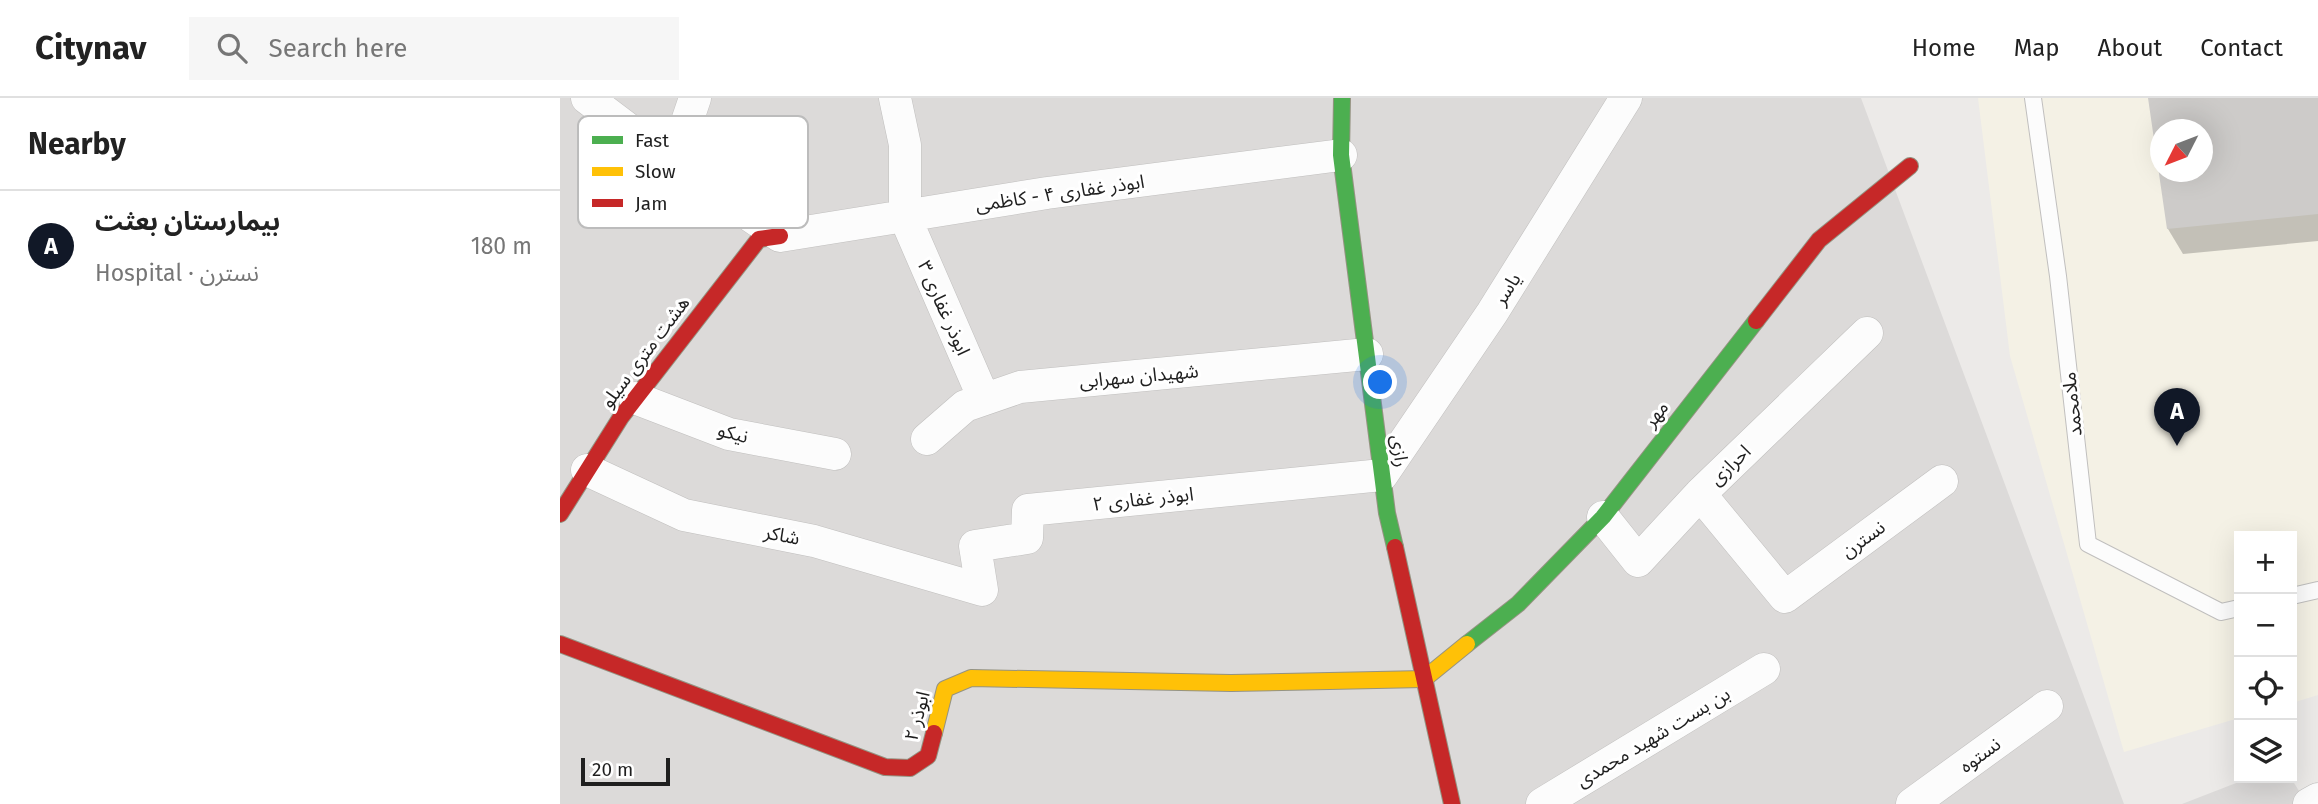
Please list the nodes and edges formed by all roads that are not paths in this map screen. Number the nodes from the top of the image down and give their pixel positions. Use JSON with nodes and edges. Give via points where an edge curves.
{"nodes":[{"id":1,"x":587,"y":98,"type":"edge"},
{"id":2,"x":695,"y":98,"type":"edge"},
{"id":3,"x":895,"y":98,"type":"edge"},
{"id":4,"x":1342,"y":98,"type":"edge"},
{"id":5,"x":1626,"y":98,"type":"edge"},
{"id":6,"x":2033,"y":98,"type":"edge"},
{"id":7,"x":611,"y":116,"type":"edge"},
{"id":8,"x":689,"y":116,"type":"edge"},
{"id":9,"x":1341,"y":155,"type":"junction"},
{"id":10,"x":1910,"y":166,"type":"dead end"},
{"id":11,"x":905,"y":217,"type":"junction"},
{"id":12,"x":768,"y":228,"type":"edge"},
{"id":13,"x":780,"y":236,"type":"junction"},
{"id":14,"x":1867,"y":333,"type":"dead end"},
{"id":15,"x":1367,"y":354,"type":"junction"},
{"id":16,"x":635,"y":398,"type":"junction"},
{"id":17,"x":984,"y":399,"type":"junction"},
{"id":18,"x":926,"y":439,"type":"dead end"},
{"id":19,"x":835,"y":454,"type":"dead end"},
{"id":20,"x":587,"y":470,"type":"junction"},
{"id":21,"x":1382,"y":475,"type":"junction"},
{"id":22,"x":1942,"y":481,"type":"dead end"},
{"id":23,"x":1700,"y":494,"type":"junction"},
{"id":24,"x":560,"y":514,"type":"edge"},
{"id":25,"x":1603,"y":517,"type":"junction"},
{"id":26,"x":982,"y":590,"type":"joint"},
{"id":27,"x":2318,"y":590,"type":"edge"},
{"id":28,"x":2297,"y":595,"type":"edge"},
{"id":29,"x":2234,"y":609,"type":"edge"},
{"id":30,"x":560,"y":644,"type":"edge"},
{"id":31,"x":1764,"y":669,"type":"dead end"},
{"id":32,"x":1424,"y":679,"type":"junction"},
{"id":33,"x":2048,"y":706,"type":"dead end"},
{"id":34,"x":2318,"y":799,"type":"edge"},
{"id":35,"x":1452,"y":804,"type":"edge"},
{"id":36,"x":1542,"y":804,"type":"edge"},
{"id":37,"x":1912,"y":804,"type":"edge"},
{"id":38,"x":2309,"y":804,"type":"edge"}],
"edges":[{"from":1,"to":7,"type":"street"},
{"from":2,"to":8,"type":"street"},
{"from":3,"to":11,"type":"street","via":[[905,145]]},
{"from":4,"to":9,"type":"street","name":"رازی"},
{"from":5,"to":21,"type":"street","name":"یاسر","via":[[1492,313]]},
{"from":6,"to":29,"type":"lane","name":"ملامحمد","via":[[2088,544],[2221,612]]},
{"from":9,"to":11,"type":"street","name":"ابوذر غفاری ۴ - کاظمی","via":[[1047,193]]},
{"from":9,"to":15,"type":"street","name":"رازی"},
{"from":10,"to":25,"type":"street","name":"مهر","via":[[1819,240]]},
{"from":11,"to":13,"type":"street","name":"ابوذر غفاری ۴ - کاظمی"},
{"from":11,"to":17,"type":"street","name":"ابوذر غفاری ۳"},
{"from":12,"to":13,"type":"street"},
{"from":13,"to":16,"type":"street","name":"هشت متری سیلو","via":[[759,239]]},
{"from":14,"to":23,"type":"street","name":"احرازی"},
{"from":15,"to":17,"type":"street","name":"شهیدان سهرابی","via":[[1020,387]]},
{"from":15,"to":21,"type":"street","name":"رازی"},
{"from":16,"to":19,"type":"street","name":"نیکو","via":[[729,434]]},
{"from":16,"to":20,"type":"street","name":"هشت متری سیلو"},
{"from":17,"to":18,"type":"street","name":"شهیدان سهرابی","via":[[965,406]]},
{"from":20,"to":24,"type":"street","name":"هشت متری سیلو"},
{"from":20,"to":26,"type":"street","name":"شاکر","via":[[684,515],[814,541]]},
{"from":21,"to":26,"type":"street","name":"ابوذر غفاری ۲","via":[[1028,510],[1027,538],[975,546]]},
{"from":21,"to":32,"type":"street","name":"رازی"},
{"from":22,"to":23,"type":"street","name":"نسترن","via":[[1785,597]]},
{"from":23,"to":25,"type":"street","name":"احرازی","via":[[1638,561]]},
{"from":25,"to":32,"type":"street","name":"مهر","via":[[1518,604]]},
{"from":27,"to":28,"type":"lane"},
{"from":30,"to":32,"type":"street","name":"ابوذر ۲","via":[[885,767],[910,768],[928,756],[945,689],[971,678],[1231,684]]},
{"from":31,"to":36,"type":"street","name":"بن بست شهید محمدی"},
{"from":32,"to":35,"type":"street","name":"رازی"},
{"from":33,"to":37,"type":"street","name":"نستوه"},
{"from":34,"to":38,"type":"street"}]}
